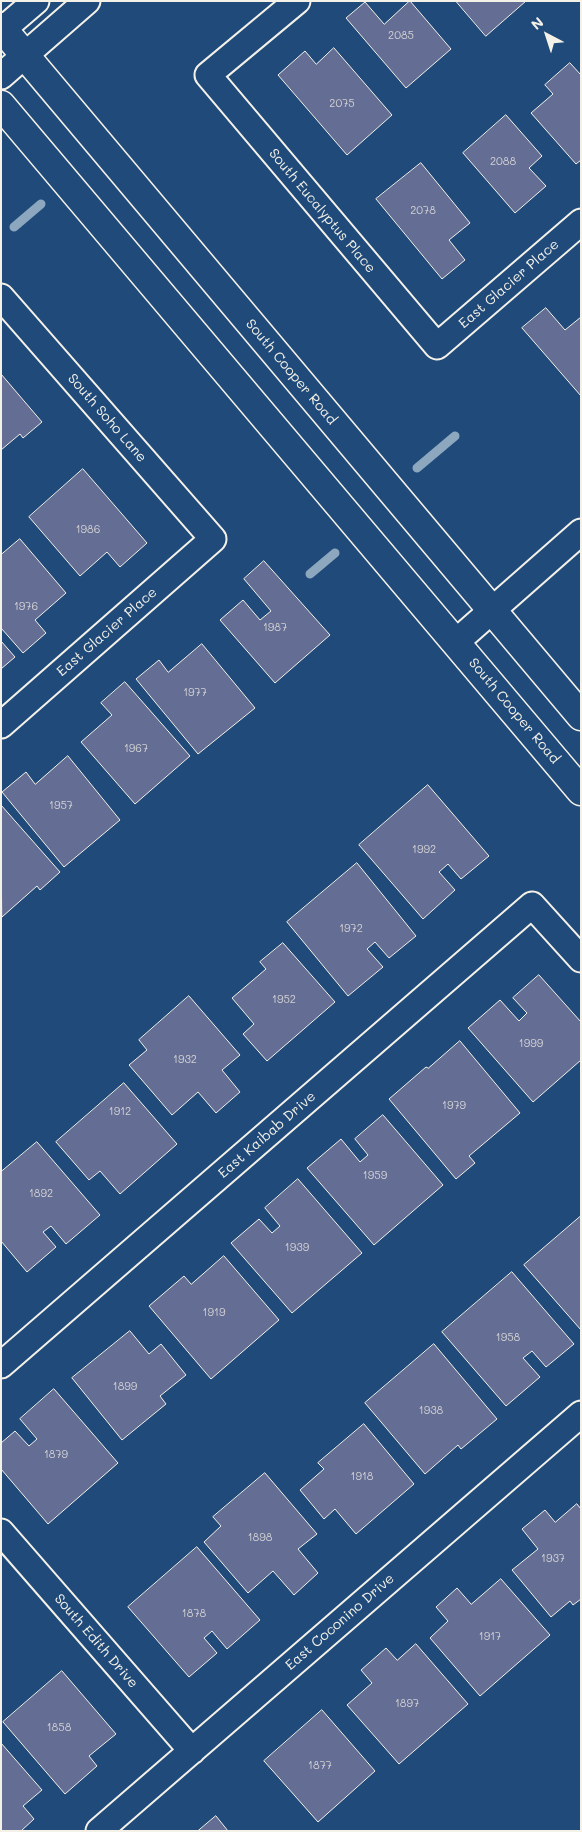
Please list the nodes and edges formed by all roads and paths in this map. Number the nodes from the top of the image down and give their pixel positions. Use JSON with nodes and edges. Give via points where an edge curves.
{"nodes":[{"id":1,"x":36,"y":1,"type":"edge"},
{"id":2,"x":87,"y":1,"type":"edge"},
{"id":3,"x":297,"y":1,"type":"edge"},
{"id":4,"x":2,"y":29,"type":"edge"},
{"id":5,"x":25,"y":55,"type":"junction"},
{"id":6,"x":1,"y":76,"type":"edge"},
{"id":7,"x":1,"y":105,"type":"edge"},
{"id":8,"x":581,"y":222,"type":"edge"},
{"id":9,"x":1,"y":297,"type":"edge"},
{"id":10,"x":437,"y":346,"type":"joint"},
{"id":11,"x":581,"y":532,"type":"edge"},
{"id":12,"x":213,"y":538,"type":"joint"},
{"id":13,"x":492,"y":610,"type":"junction"},
{"id":14,"x":456,"y":642,"type":"junction"},
{"id":15,"x":581,"y":716,"type":"edge"},
{"id":16,"x":1,"y":725,"type":"edge"},
{"id":17,"x":581,"y":790,"type":"edge"},
{"id":18,"x":581,"y":960,"type":"edge"},
{"id":19,"x":1,"y":1365,"type":"edge"},
{"id":20,"x":581,"y":1414,"type":"edge"},
{"id":21,"x":1,"y":1532,"type":"edge"},
{"id":22,"x":192,"y":1751,"type":"junction"},
{"id":23,"x":99,"y":1831,"type":"edge"}],
"edges":[{"from":1,"to":4,"type":"street"},
{"from":2,"to":5,"type":"street"},
{"from":3,"to":10,"type":"street","name":"South Eucalyptus Place","via":[[208,75]]},
{"from":4,"to":5,"type":"main road","name":"South Cooper Road"},
{"from":5,"to":6,"type":"street"},
{"from":5,"to":13,"type":"main road","name":"South Cooper Road"},
{"from":7,"to":14,"type":"main road","name":"South Cooper Road"},
{"from":8,"to":10,"type":"street","name":"East Glacier Place"},
{"from":9,"to":12,"type":"street","name":"South Soho Lane"},
{"from":11,"to":13,"type":"street"},
{"from":12,"to":16,"type":"street","name":"East Glacier Place"},
{"from":13,"to":14,"type":"street"},
{"from":13,"to":15,"type":"main road","name":"South Cooper Road"},
{"from":14,"to":17,"type":"main road","name":"South Cooper Road"},
{"from":18,"to":19,"type":"street","name":"East Kaibab Drive","via":[[532,905]]},
{"from":20,"to":22,"type":"street","name":"East Coconino Drive"},
{"from":21,"to":22,"type":"street","name":"South Edith Drive"},
{"from":22,"to":23,"type":"street","name":"East Coconino Drive"}]}
